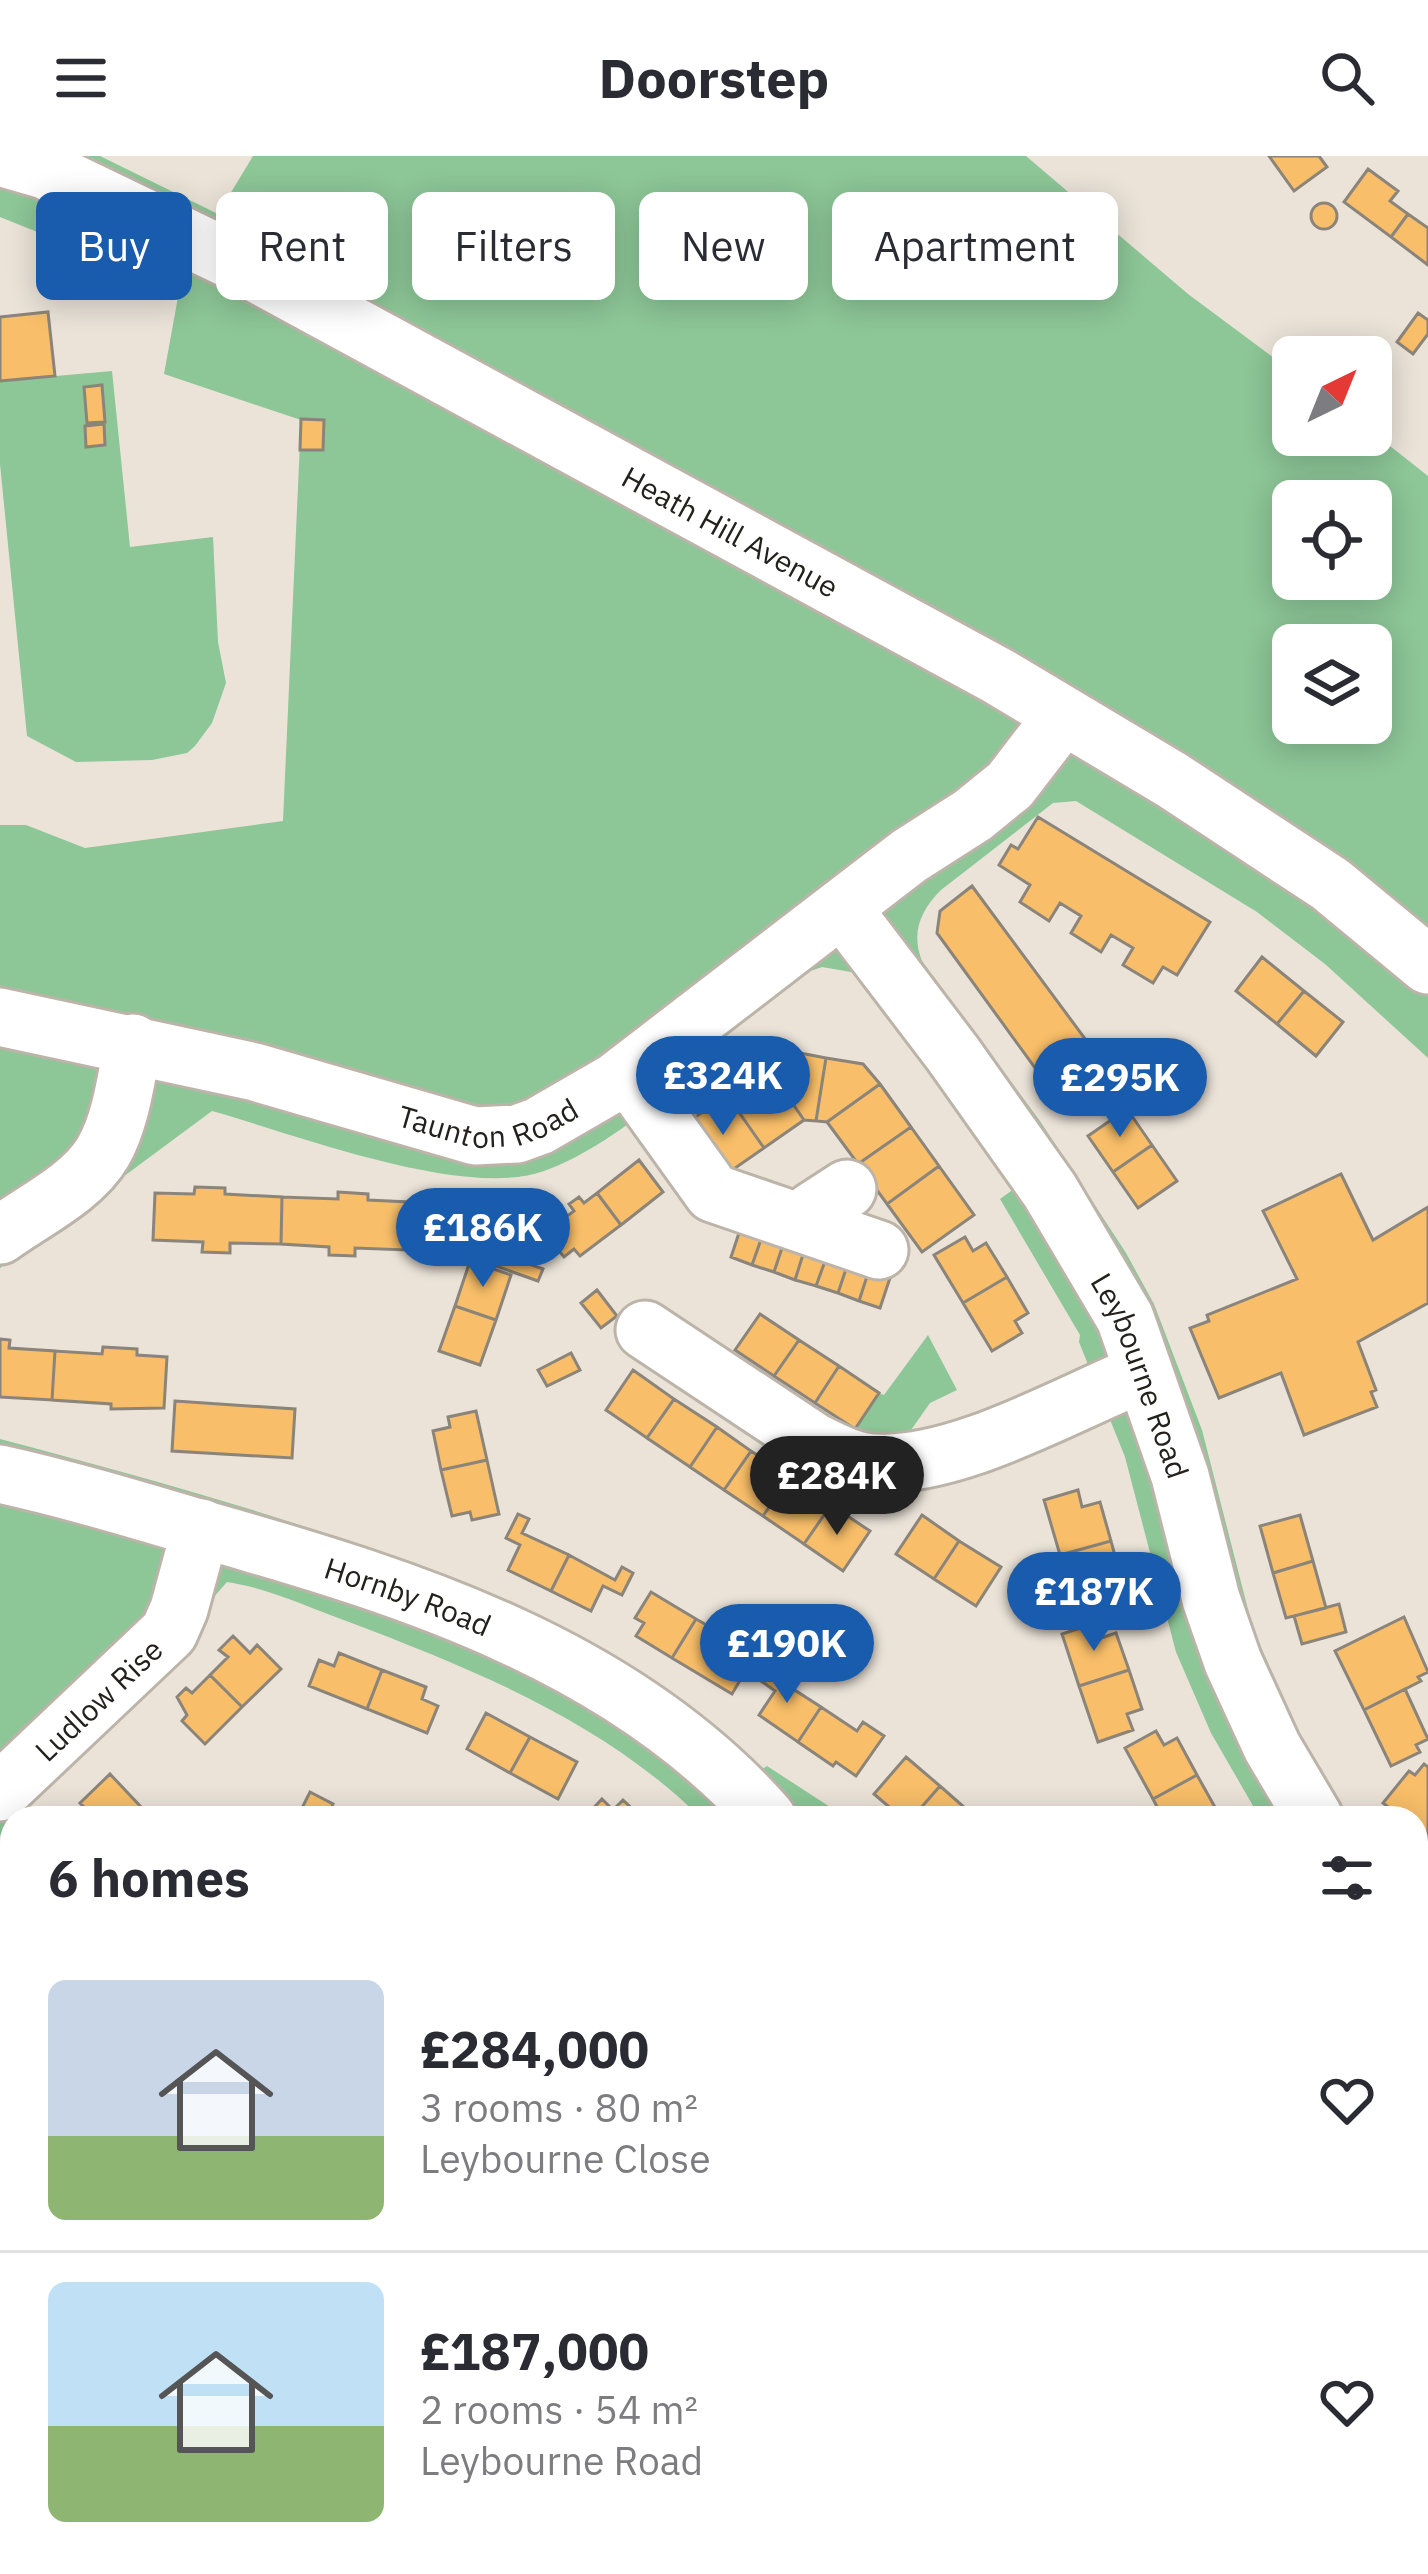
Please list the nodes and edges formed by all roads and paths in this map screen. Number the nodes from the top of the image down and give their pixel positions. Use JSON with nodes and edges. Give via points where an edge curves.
{"nodes":[{"id":1,"x":0,"y":157,"type":"edge"},
{"id":2,"x":1063,"y":716,"type":"junction"},
{"id":3,"x":842,"y":908,"type":"junction"},
{"id":4,"x":1428,"y":965,"type":"edge"},
{"id":5,"x":0,"y":1017,"type":"edge"},
{"id":6,"x":134,"y":1043,"type":"junction"},
{"id":7,"x":627,"y":1073,"type":"junction"},
{"id":8,"x":0,"y":1235,"type":"edge"},
{"id":9,"x":879,"y":1250,"type":"dead end"},
{"id":10,"x":678,"y":1336,"type":"dead end"},
{"id":11,"x":1143,"y":1373,"type":"junction"},
{"id":12,"x":0,"y":1474,"type":"edge"},
{"id":13,"x":201,"y":1528,"type":"junction"},
{"id":14,"x":0,"y":1792,"type":"edge"},
{"id":15,"x":756,"y":1806,"type":"edge"},
{"id":16,"x":1308,"y":1806,"type":"edge"}],
"edges":[{"from":1,"to":2,"type":"street","name":"Heath Hill Avenue","via":[[63,178],[232,260]]},
{"from":2,"to":3,"type":"street","name":"Taunton Road","via":[[1010,784]]},
{"from":2,"to":4,"type":"street","name":"Heath Hill Avenue","via":[[1330,884]]},
{"from":3,"to":7,"type":"street","name":"Taunton Road"},
{"from":3,"to":11,"type":"street","name":"Leybourne Road","via":[[1075,1227],[1125,1318]]},
{"from":5,"to":6,"type":"street","name":"Taunton Road"},
{"from":6,"to":7,"type":"street","name":"Taunton Road","via":[[475,1136],[539,1126]]},
{"from":6,"to":8,"type":"street","via":[[102,1153],[88,1172]]},
{"from":7,"to":9,"type":"street","via":[[713,1193],[827,1208]]},
{"from":10,"to":11,"type":"street","via":[[814,1442],[879,1463],[960,1450]]},
{"from":11,"to":16,"type":"street","name":"Leybourne Road","via":[[1233,1662]]},
{"from":12,"to":13,"type":"street","name":"Hornby Road"},
{"from":13,"to":14,"type":"street","name":"Ludlow Rise","via":[[169,1632]]},
{"from":13,"to":15,"type":"street","name":"Hornby Road","via":[[362,1578],[572,1665],[670,1726]]}]}
